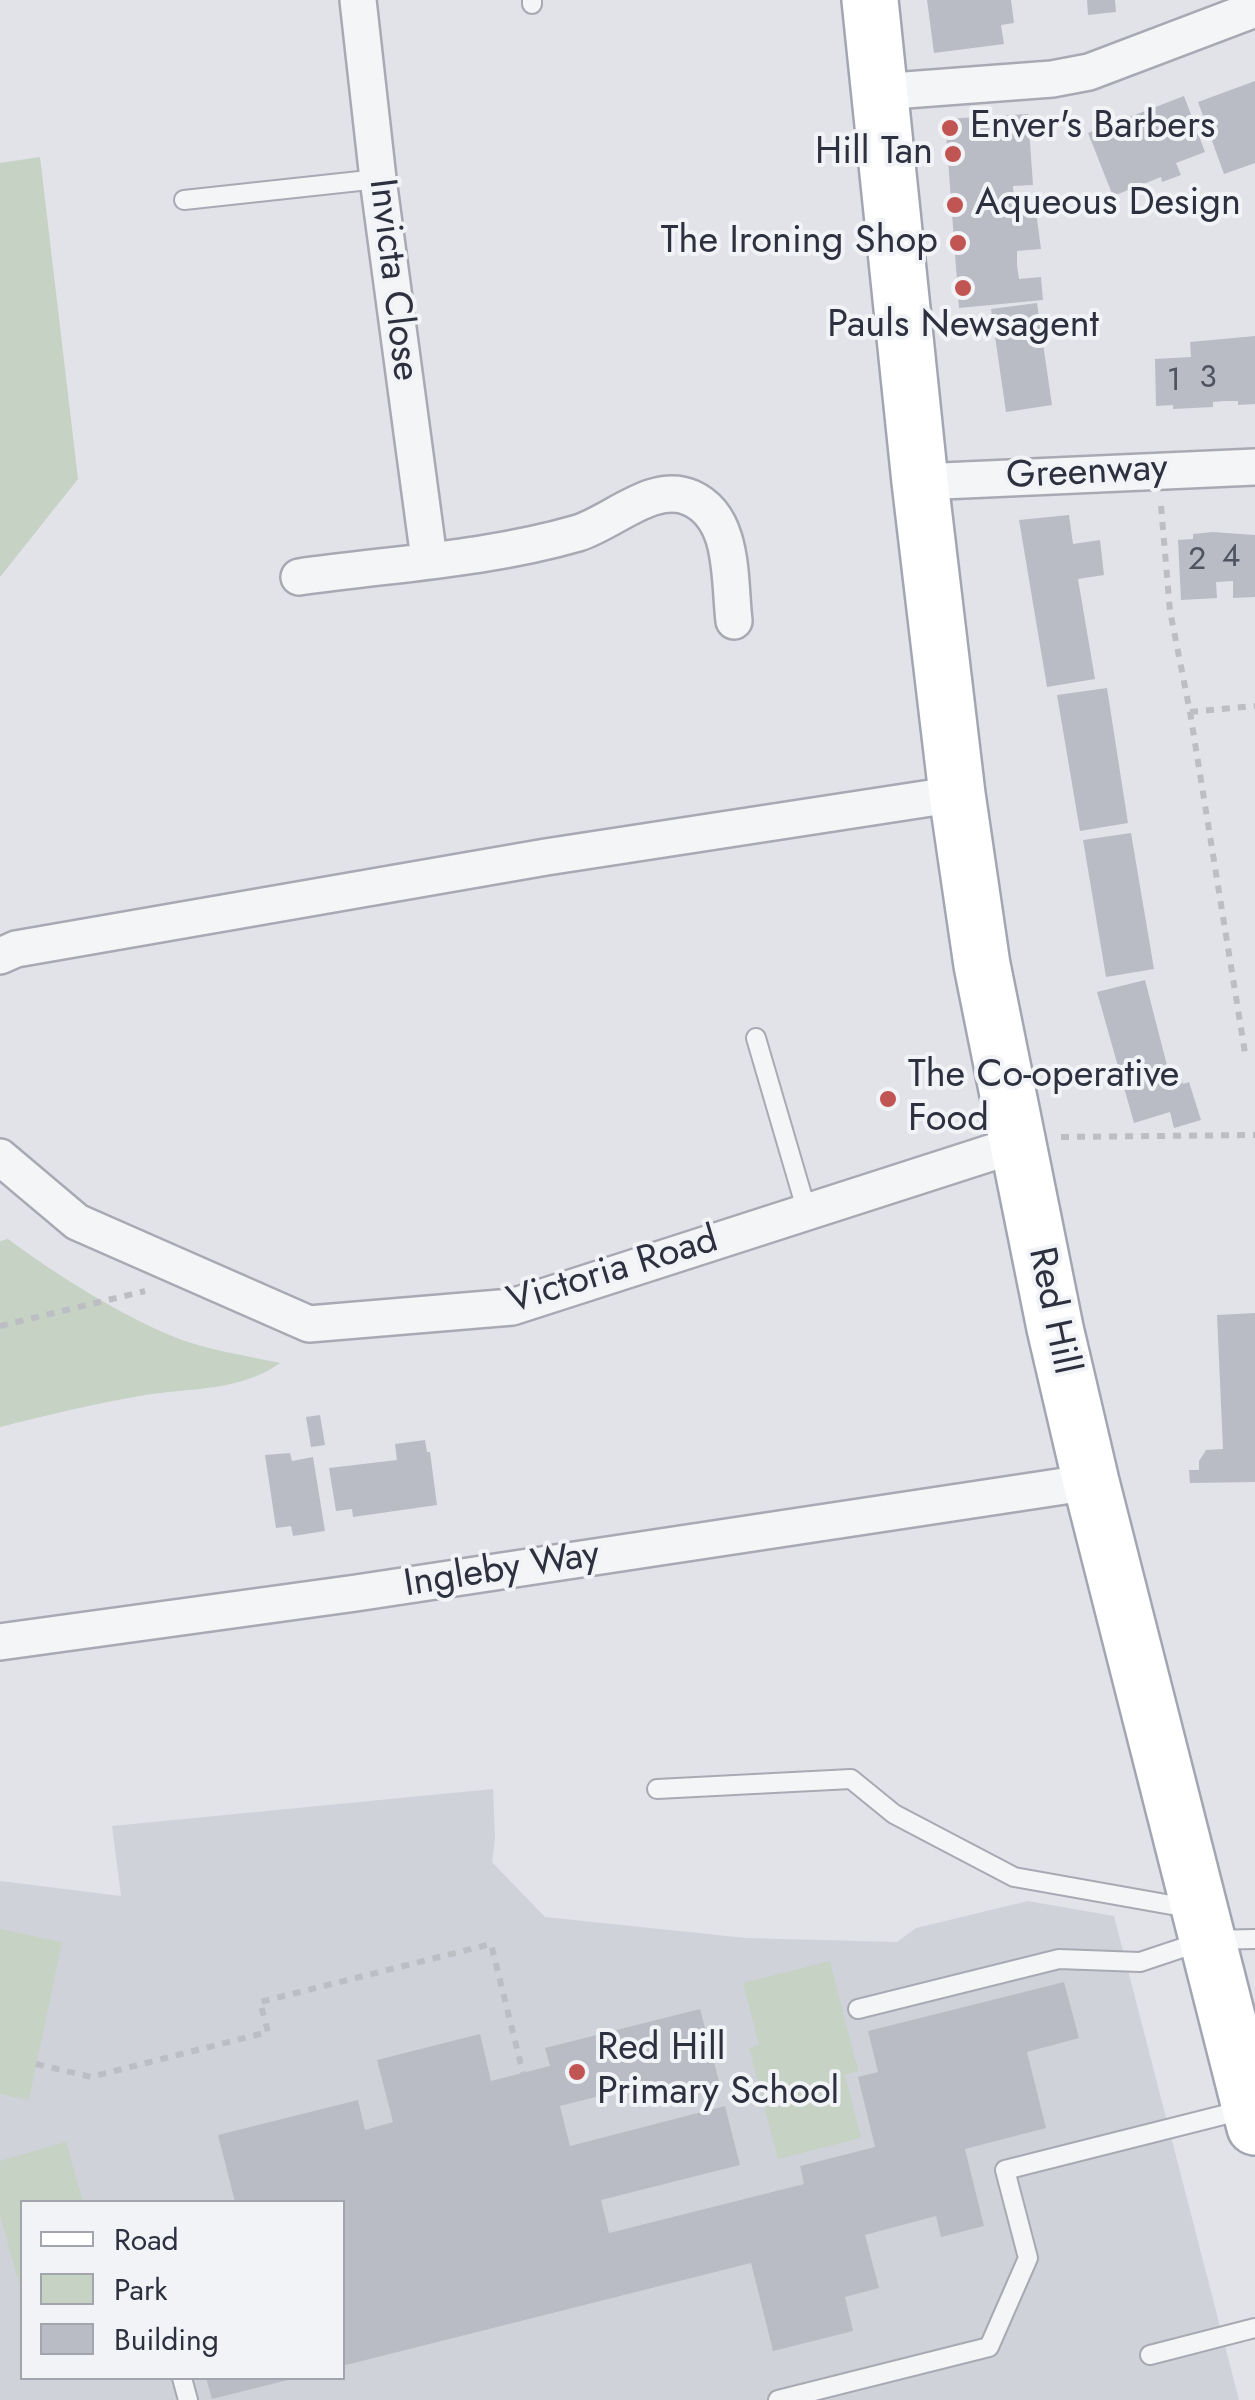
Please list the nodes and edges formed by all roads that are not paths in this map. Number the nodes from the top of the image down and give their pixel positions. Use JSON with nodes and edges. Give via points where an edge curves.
{"nodes":[{"id":1,"x":358,"y":0,"type":"edge"},
{"id":2,"x":870,"y":0,"type":"edge"},
{"id":3,"x":1255,"y":8,"type":"edge"},
{"id":4,"x":878,"y":92,"type":"junction"},
{"id":5,"x":378,"y":179,"type":"junction"},
{"id":6,"x":184,"y":200,"type":"dead end"},
{"id":7,"x":1255,"y":467,"type":"edge"},
{"id":8,"x":920,"y":482,"type":"junction"},
{"id":9,"x":429,"y":559,"type":"junction"},
{"id":10,"x":299,"y":576,"type":"dead end"},
{"id":11,"x":734,"y":621,"type":"dead end"},
{"id":12,"x":957,"y":794,"type":"junction"},
{"id":13,"x":0,"y":956,"type":"edge"},
{"id":14,"x":756,"y":1038,"type":"dead end"},
{"id":15,"x":1017,"y":1141,"type":"junction"},
{"id":16,"x":0,"y":1157,"type":"edge"},
{"id":17,"x":807,"y":1212,"type":"junction"},
{"id":18,"x":1091,"y":1482,"type":"junction"},
{"id":19,"x":0,"y":1642,"type":"edge"},
{"id":20,"x":657,"y":1790,"type":"dead end"},
{"id":21,"x":1220,"y":1930,"type":"edge"},
{"id":22,"x":858,"y":2010,"type":"dead end"},
{"id":23,"x":1252,"y":2118,"type":"edge"},
{"id":24,"x":1255,"y":2328,"type":"edge"},
{"id":25,"x":1150,"y":2354,"type":"dead end"},
{"id":26,"x":778,"y":2400,"type":"edge"}],
"edges":[{"from":1,"to":5,"type":"street","name":"Invicta Close"},
{"from":2,"to":4,"type":"main road","name":"Red Hill"},
{"from":3,"to":4,"type":"street","via":[[1089,72]]},
{"from":4,"to":8,"type":"main road","name":"Red Hill"},
{"from":5,"to":6,"type":"lane"},
{"from":5,"to":9,"type":"street","name":"Invicta Close"},
{"from":7,"to":8,"type":"street","name":"Greenway"},
{"from":8,"to":12,"type":"main road","name":"Red Hill"},
{"from":9,"to":10,"type":"street"},
{"from":9,"to":11,"type":"street","via":[[583,532],[674,493],[703,505],[724,533]]},
{"from":12,"to":13,"type":"street","via":[[546,856]]},
{"from":12,"to":15,"type":"main road","name":"Red Hill"},
{"from":14,"to":17,"type":"lane"},
{"from":15,"to":17,"type":"street","name":"Victoria Road"},
{"from":15,"to":18,"type":"main road","name":"Red Hill"},
{"from":16,"to":17,"type":"street","name":"Victoria Road","via":[[77,1222],[310,1324],[512,1307]]},
{"from":18,"to":19,"type":"street","name":"Ingleby Way"},
{"from":18,"to":21,"type":"main road","name":"Red Hill"},
{"from":20,"to":21,"type":"lane","via":[[852,1779],[894,1814],[1014,1877]]},
{"from":21,"to":22,"type":"lane","via":[[1140,1962],[1059,1958]]},
{"from":21,"to":23,"type":"main road","name":"Red Hill"},
{"from":23,"to":26,"type":"lane","via":[[1006,2170],[1028,2258],[989,2346]]},
{"from":24,"to":25,"type":"lane"}]}
